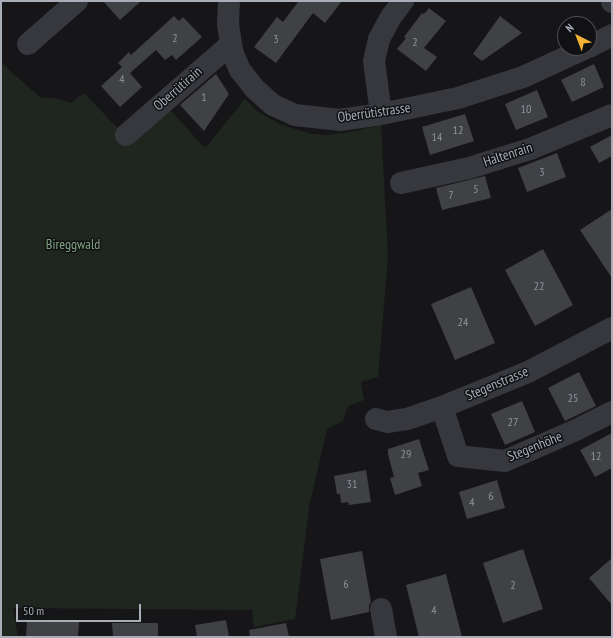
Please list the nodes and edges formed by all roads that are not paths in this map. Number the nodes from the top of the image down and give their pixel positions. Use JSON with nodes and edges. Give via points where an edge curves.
{"nodes":[{"id":1,"x":77,"y":1,"type":"edge"},
{"id":2,"x":230,"y":1,"type":"edge"},
{"id":3,"x":403,"y":1,"type":"edge"},
{"id":4,"x":612,"y":35,"type":"edge"},
{"id":5,"x":597,"y":43,"type":"edge"},
{"id":6,"x":28,"y":44,"type":"dead end"},
{"id":7,"x":231,"y":44,"type":"junction"},
{"id":8,"x":569,"y":56,"type":"edge"},
{"id":9,"x":381,"y":114,"type":"junction"},
{"id":10,"x":612,"y":115,"type":"edge"},
{"id":11,"x":126,"y":135,"type":"dead end"},
{"id":12,"x":401,"y":183,"type":"dead end"},
{"id":13,"x":612,"y":328,"type":"edge"},
{"id":14,"x":442,"y":407,"type":"junction"},
{"id":15,"x":612,"y":412,"type":"edge"},
{"id":16,"x":376,"y":419,"type":"dead end"},
{"id":17,"x":381,"y":609,"type":"dead end"},
{"id":18,"x":386,"y":637,"type":"edge"}],
"edges":[{"from":1,"to":6,"type":"street"},
{"from":2,"to":7,"type":"street","name":"Oberrütistrasse","via":[[228,24]]},
{"from":3,"to":9,"type":"street","via":[[390,17],[379,39],[374,61]]},
{"from":4,"to":5,"type":"street"},
{"from":7,"to":9,"type":"street","name":"Oberrütistrasse","via":[[240,70],[272,105],[295,115],[340,120]]},
{"from":7,"to":11,"type":"street","name":"Oberrütirain"},
{"from":8,"to":9,"type":"street","name":"Oberrütistrasse","via":[[523,77],[458,98]]},
{"from":10,"to":12,"type":"street","name":"Haltenrain","via":[[523,151],[469,168]]},
{"from":13,"to":14,"type":"street","name":"Stegenstrasse","via":[[528,372]]},
{"from":14,"to":15,"type":"street","name":"Stegenhöhe","via":[[458,456],[505,461]]},
{"from":14,"to":16,"type":"street","name":"Stegenstrasse","via":[[407,419],[387,422]]},
{"from":17,"to":18,"type":"street"}]}
